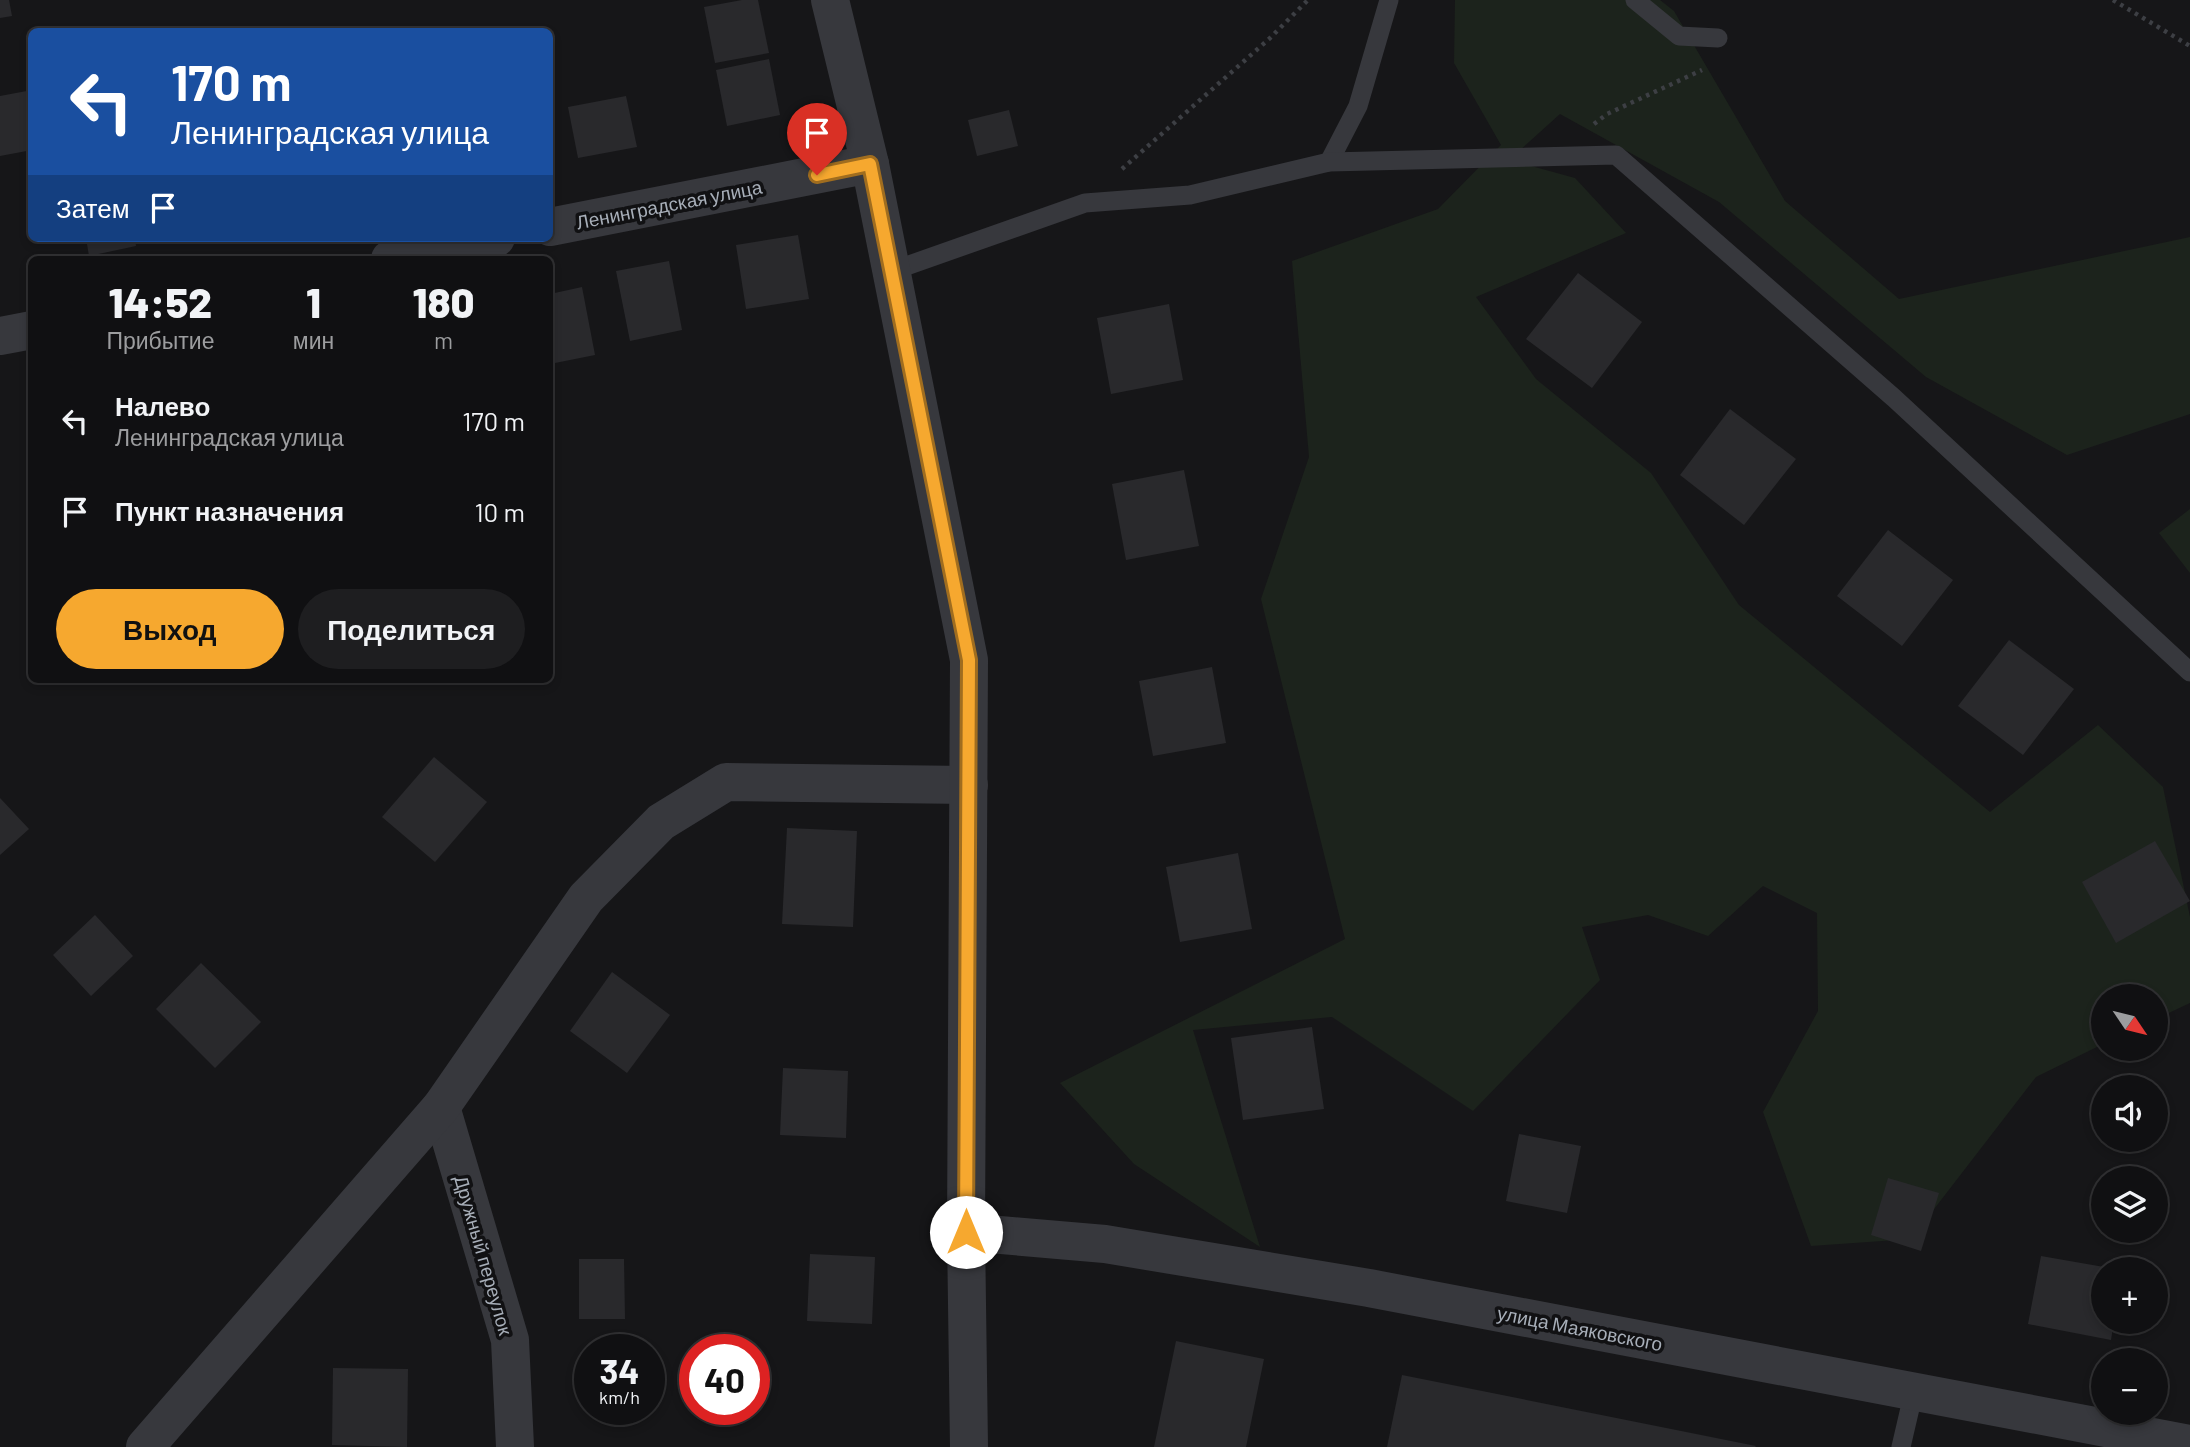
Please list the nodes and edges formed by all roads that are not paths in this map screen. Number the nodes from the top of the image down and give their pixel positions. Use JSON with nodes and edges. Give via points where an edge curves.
{"nodes":[{"id":1,"x":830,"y":0,"type":"edge"},
{"id":2,"x":1390,"y":0,"type":"edge"},
{"id":3,"x":1634,"y":0,"type":"edge"},
{"id":4,"x":1718,"y":38,"type":"dead end"},
{"id":5,"x":1329,"y":162,"type":"junction"},
{"id":6,"x":870,"y":164,"type":"junction"},
{"id":7,"x":553,"y":227,"type":"edge"},
{"id":8,"x":476,"y":242,"type":"edge"},
{"id":9,"x":405,"y":256,"type":"edge"},
{"id":10,"x":892,"y":271,"type":"junction"},
{"id":11,"x":28,"y":331,"type":"edge"},
{"id":12,"x":0,"y":336,"type":"edge"},
{"id":13,"x":2190,"y":672,"type":"edge"},
{"id":14,"x":969,"y":785,"type":"junction"},
{"id":15,"x":441,"y":1107,"type":"junction"},
{"id":16,"x":966,"y":1232,"type":"junction"},
{"id":17,"x":1914,"y":1391,"type":"junction"},
{"id":18,"x":2190,"y":1444,"type":"edge"},
{"id":19,"x":145,"y":1447,"type":"edge"},
{"id":20,"x":515,"y":1447,"type":"edge"},
{"id":21,"x":969,"y":1447,"type":"edge"},
{"id":22,"x":1901,"y":1447,"type":"edge"}],
"edges":[{"from":1,"to":6,"type":"street"},
{"from":2,"to":5,"type":"lane","via":[[1358,106]]},
{"from":3,"to":4,"type":"lane","via":[[1679,36]]},
{"from":5,"to":10,"type":"lane","via":[[1190,195],[1085,203]]},
{"from":5,"to":13,"type":"lane","via":[[1616,155],[1894,398]]},
{"from":6,"to":7,"type":"street","name":"Ленинградская улица"},
{"from":6,"to":10,"type":"street"},
{"from":8,"to":9,"type":"street"},
{"from":10,"to":14,"type":"street","via":[[969,660]]},
{"from":11,"to":12,"type":"street"},
{"from":14,"to":15,"type":"street","via":[[726,782],[661,822],[586,898]]},
{"from":14,"to":16,"type":"street"},
{"from":15,"to":19,"type":"street"},
{"from":15,"to":20,"type":"street","name":"Дружный переулок","via":[[510,1340]]},
{"from":16,"to":17,"type":"street","name":"улица Маяковского","via":[[1105,1244],[1356,1286]]},
{"from":16,"to":21,"type":"street"},
{"from":17,"to":18,"type":"street","name":"улица Маяковского"},
{"from":17,"to":22,"type":"lane"}]}
